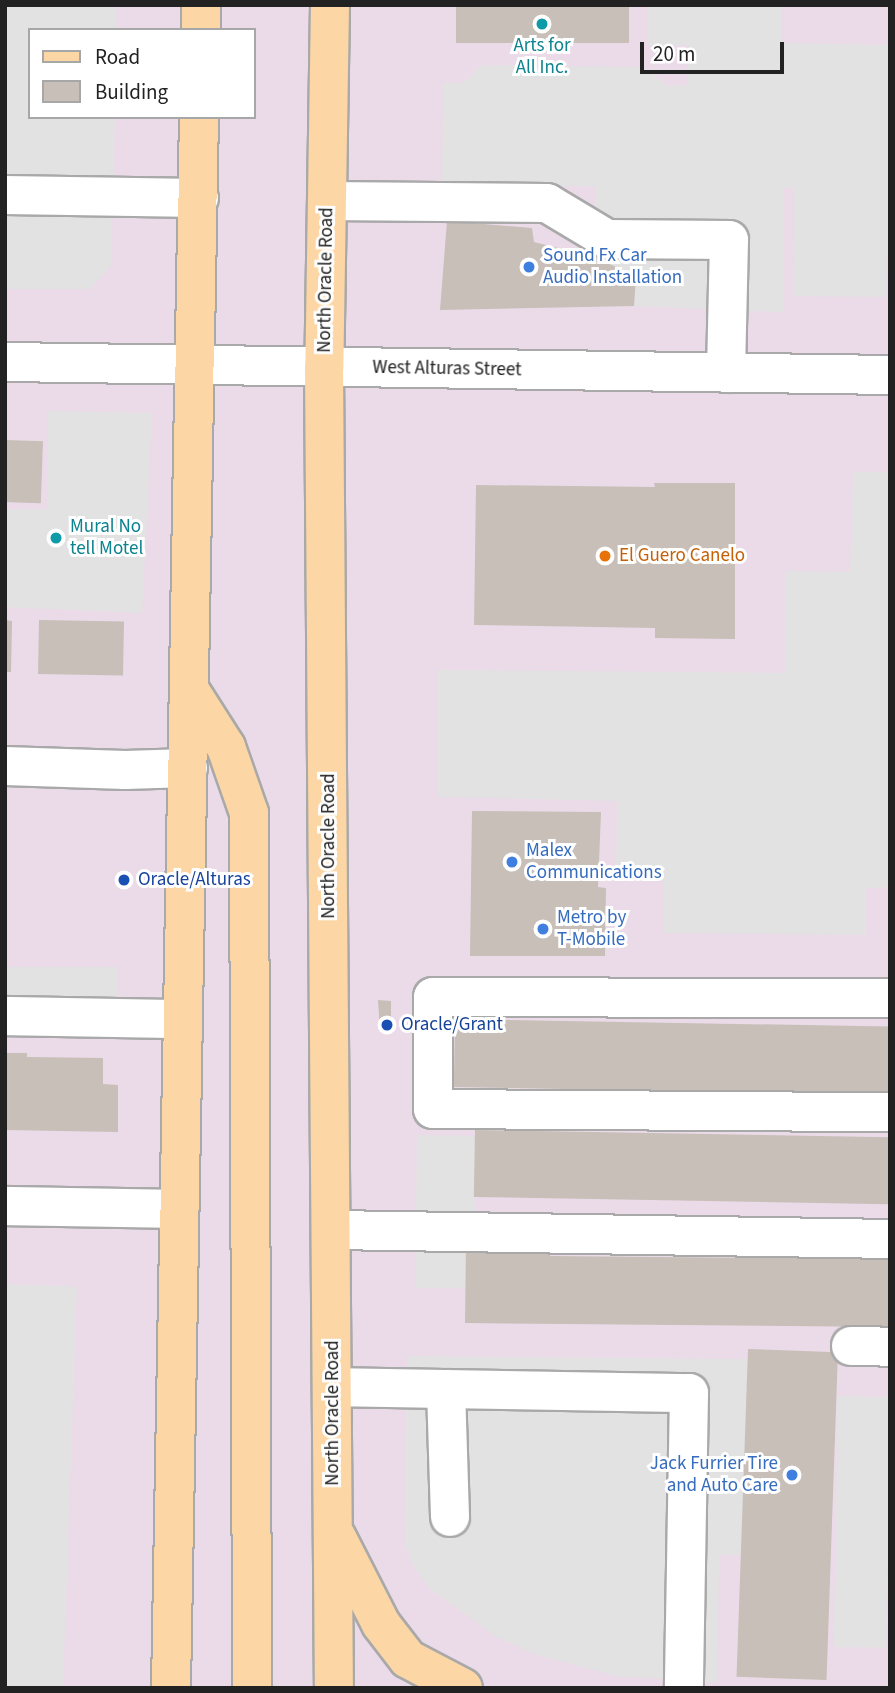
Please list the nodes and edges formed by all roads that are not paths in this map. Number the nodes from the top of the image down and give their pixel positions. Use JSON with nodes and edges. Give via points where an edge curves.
{"nodes":[{"id":1,"x":201,"y":5,"type":"edge"},
{"id":2,"x":330,"y":5,"type":"edge"},
{"id":3,"x":201,"y":28,"type":"edge"},
{"id":4,"x":200,"y":119,"type":"edge"},
{"id":5,"x":5,"y":195,"type":"edge"},
{"id":6,"x":199,"y":198,"type":"junction"},
{"id":7,"x":327,"y":201,"type":"junction"},
{"id":8,"x":5,"y":362,"type":"edge"},
{"id":9,"x":196,"y":364,"type":"junction"},
{"id":10,"x":324,"y":368,"type":"junction"},
{"id":11,"x":726,"y":373,"type":"junction"},
{"id":12,"x":890,"y":375,"type":"edge"},
{"id":13,"x":189,"y":689,"type":"junction"},
{"id":14,"x":5,"y":766,"type":"edge"},
{"id":15,"x":188,"y":768,"type":"junction"},
{"id":16,"x":890,"y":998,"type":"edge"},
{"id":17,"x":5,"y":1016,"type":"edge"},
{"id":18,"x":181,"y":1019,"type":"junction"},
{"id":19,"x":890,"y":1112,"type":"edge"},
{"id":20,"x":5,"y":1206,"type":"edge"},
{"id":21,"x":177,"y":1209,"type":"junction"},
{"id":22,"x":332,"y":1230,"type":"junction"},
{"id":23,"x":890,"y":1239,"type":"edge"},
{"id":24,"x":851,"y":1346,"type":"dead end"},
{"id":25,"x":890,"y":1346,"type":"edge"},
{"id":26,"x":333,"y":1387,"type":"junction"},
{"id":27,"x":446,"y":1389,"type":"junction"},
{"id":28,"x":450,"y":1517,"type":"dead end"},
{"id":29,"x":334,"y":1531,"type":"junction"},
{"id":30,"x":170,"y":1688,"type":"edge"},
{"id":31,"x":252,"y":1688,"type":"edge"},
{"id":32,"x":334,"y":1688,"type":"edge"},
{"id":33,"x":463,"y":1688,"type":"edge"},
{"id":34,"x":684,"y":1688,"type":"edge"}],
"edges":[{"from":1,"to":3,"type":"main road"},
{"from":2,"to":7,"type":"main road","name":"North Oracle Road"},
{"from":4,"to":6,"type":"main road"},
{"from":5,"to":6,"type":"street"},
{"from":6,"to":9,"type":"main road"},
{"from":7,"to":10,"type":"main road","name":"North Oracle Road"},
{"from":7,"to":11,"type":"street","via":[[547,203],[607,239],[729,240]]},
{"from":8,"to":9,"type":"street","name":"West Alturas Street"},
{"from":9,"to":10,"type":"street","name":"West Alturas Street"},
{"from":9,"to":13,"type":"main road"},
{"from":10,"to":11,"type":"street","name":"West Alturas Street"},
{"from":10,"to":22,"type":"main road","name":"North Oracle Road"},
{"from":11,"to":12,"type":"street","name":"West Alturas Street"},
{"from":13,"to":15,"type":"main road"},
{"from":13,"to":31,"type":"main road","via":[[226,747],[249,813]]},
{"from":14,"to":15,"type":"street"},
{"from":15,"to":18,"type":"main road"},
{"from":16,"to":19,"type":"street","via":[[433,996],[433,1109]]},
{"from":17,"to":18,"type":"street"},
{"from":18,"to":21,"type":"main road"},
{"from":20,"to":21,"type":"street"},
{"from":21,"to":30,"type":"main road"},
{"from":22,"to":23,"type":"street"},
{"from":22,"to":26,"type":"main road","name":"North Oracle Road"},
{"from":24,"to":25,"type":"street"},
{"from":26,"to":27,"type":"street"},
{"from":26,"to":29,"type":"main road","name":"North Oracle Road"},
{"from":27,"to":28,"type":"street"},
{"from":27,"to":34,"type":"street","via":[[689,1393]]},
{"from":29,"to":32,"type":"main road","name":"North Oracle Road"},
{"from":29,"to":33,"type":"main road","via":[[381,1624],[408,1659]]}]}
